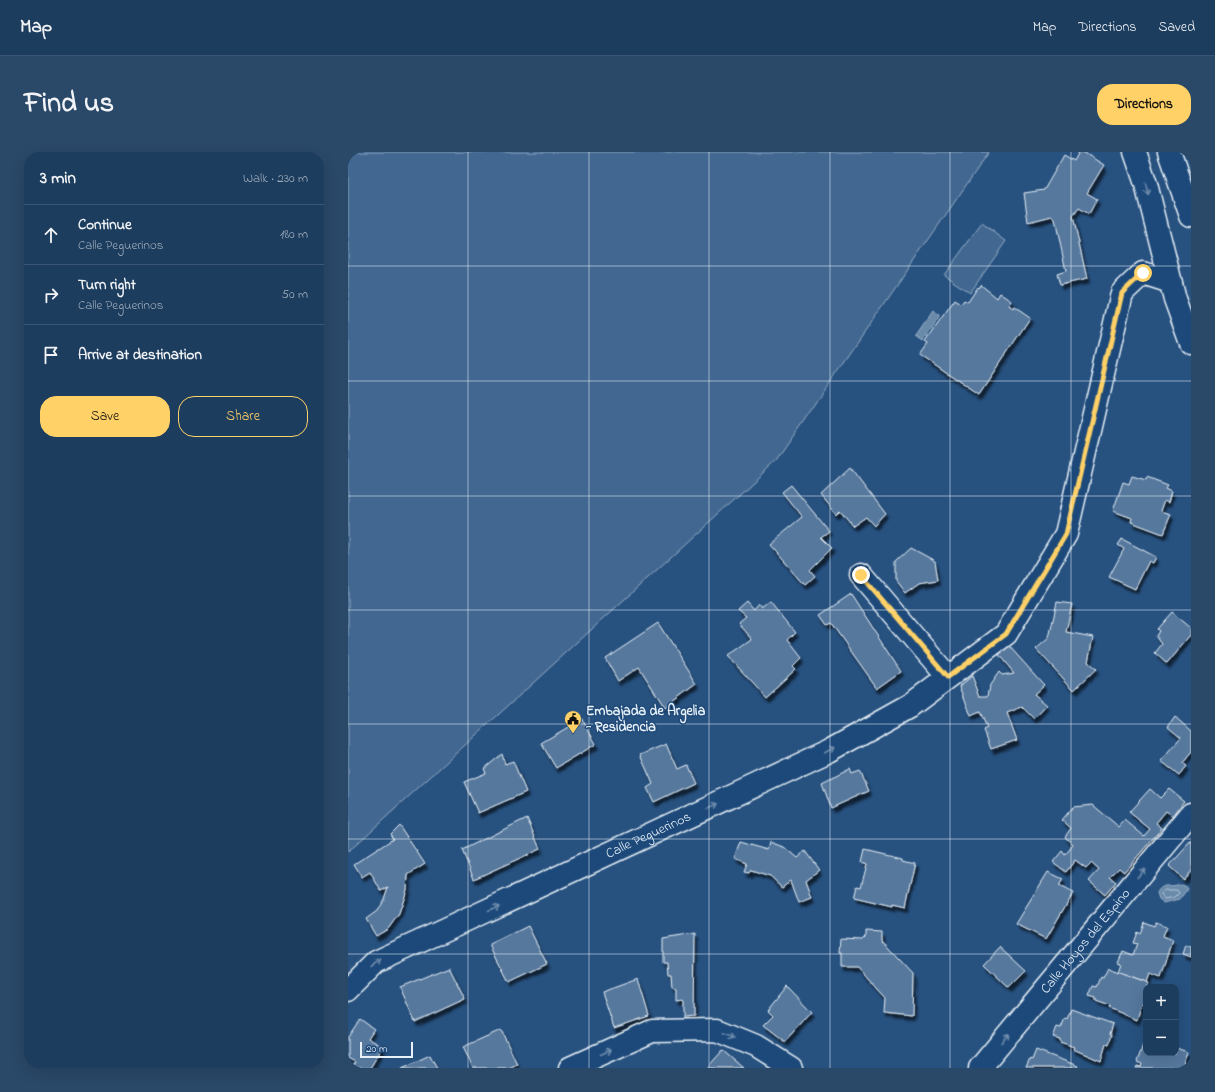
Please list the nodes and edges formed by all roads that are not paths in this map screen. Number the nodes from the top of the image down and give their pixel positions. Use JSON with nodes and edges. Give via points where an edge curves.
{"nodes":[{"id":1,"x":1135,"y":152,"type":"edge"},
{"id":2,"x":1169,"y":152,"type":"edge"},
{"id":3,"x":1191,"y":216,"type":"edge"},
{"id":4,"x":1171,"y":282,"type":"junction"},
{"id":5,"x":1191,"y":343,"type":"edge"},
{"id":6,"x":861,"y":575,"type":"dead end"},
{"id":7,"x":948,"y":677,"type":"junction"},
{"id":8,"x":1191,"y":814,"type":"edge"},
{"id":9,"x":348,"y":990,"type":"edge"},
{"id":10,"x":570,"y":1068,"type":"edge"},
{"id":11,"x":791,"y":1068,"type":"edge"},
{"id":12,"x":980,"y":1068,"type":"edge"}],
"edges":[{"from":1,"to":4,"type":"main road","one_way":true,"via":[[1146,184]]},
{"from":2,"to":3,"type":"main road"},
{"from":4,"to":5,"type":"main road"},
{"from":4,"to":7,"type":"main road","name":"Calle Peguerinos","via":[[1143,273],[1122,293],[1066,534],[1006,634]]},
{"from":6,"to":7,"type":"main road"},
{"from":9,"to":7,"type":"main road","name":"Calle Peguerinos","one_way":true,"via":[[376,962],[829,751],[910,706]]},
{"from":12,"to":8,"type":"main road","name":"Calle Hoyos del Espino","one_way":true},
{"from":10,"to":11,"type":"main road","one_way":true,"via":[[652,1032],[717,1030],[756,1046]]}]}
